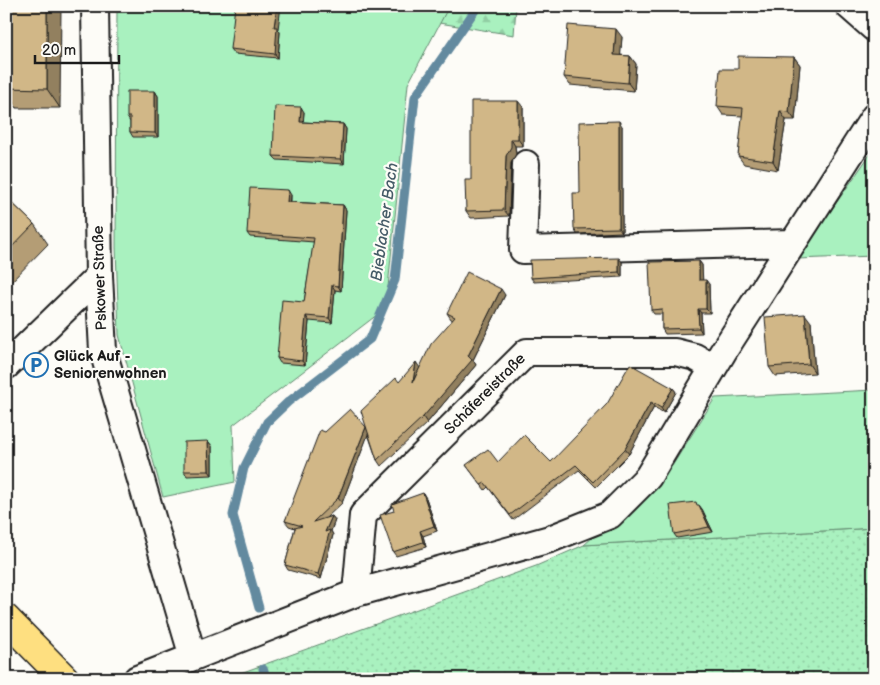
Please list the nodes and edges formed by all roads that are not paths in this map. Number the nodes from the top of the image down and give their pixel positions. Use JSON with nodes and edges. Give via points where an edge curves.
{"nodes":[{"id":1,"x":95,"y":6,"type":"edge"},
{"id":2,"x":849,"y":6,"type":"edge"},
{"id":3,"x":874,"y":28,"type":"edge"},
{"id":4,"x":874,"y":117,"type":"edge"},
{"id":5,"x":526,"y":164,"type":"dead end"},
{"id":6,"x":792,"y":244,"type":"junction"},
{"id":7,"x":99,"y":276,"type":"junction"},
{"id":8,"x":6,"y":366,"type":"edge"},
{"id":9,"x":713,"y":367,"type":"junction"},
{"id":10,"x":356,"y":593,"type":"junction"},
{"id":11,"x":6,"y":619,"type":"edge"},
{"id":12,"x":193,"y":657,"type":"junction"},
{"id":13,"x":65,"y":679,"type":"edge"},
{"id":14,"x":137,"y":679,"type":"edge"}],
"edges":[{"from":1,"to":7,"type":"street","name":"Pskower Straße"},
{"from":2,"to":3,"type":"street"},
{"from":4,"to":6,"type":"street"},
{"from":5,"to":6,"type":"street","via":[[523,250]]},
{"from":6,"to":9,"type":"street"},
{"from":7,"to":8,"type":"street"},
{"from":7,"to":12,"type":"street","name":"Pskower Straße","via":[[103,351]]},
{"from":9,"to":10,"type":"street","via":[[648,477],[610,515],[550,539]]},
{"from":9,"to":10,"type":"street","name":"Schäfereistraße","via":[[695,357],[676,352],[527,352],[363,515]]},
{"from":10,"to":12,"type":"street"},
{"from":11,"to":13,"type":"main road"},
{"from":12,"to":14,"type":"street"}]}
